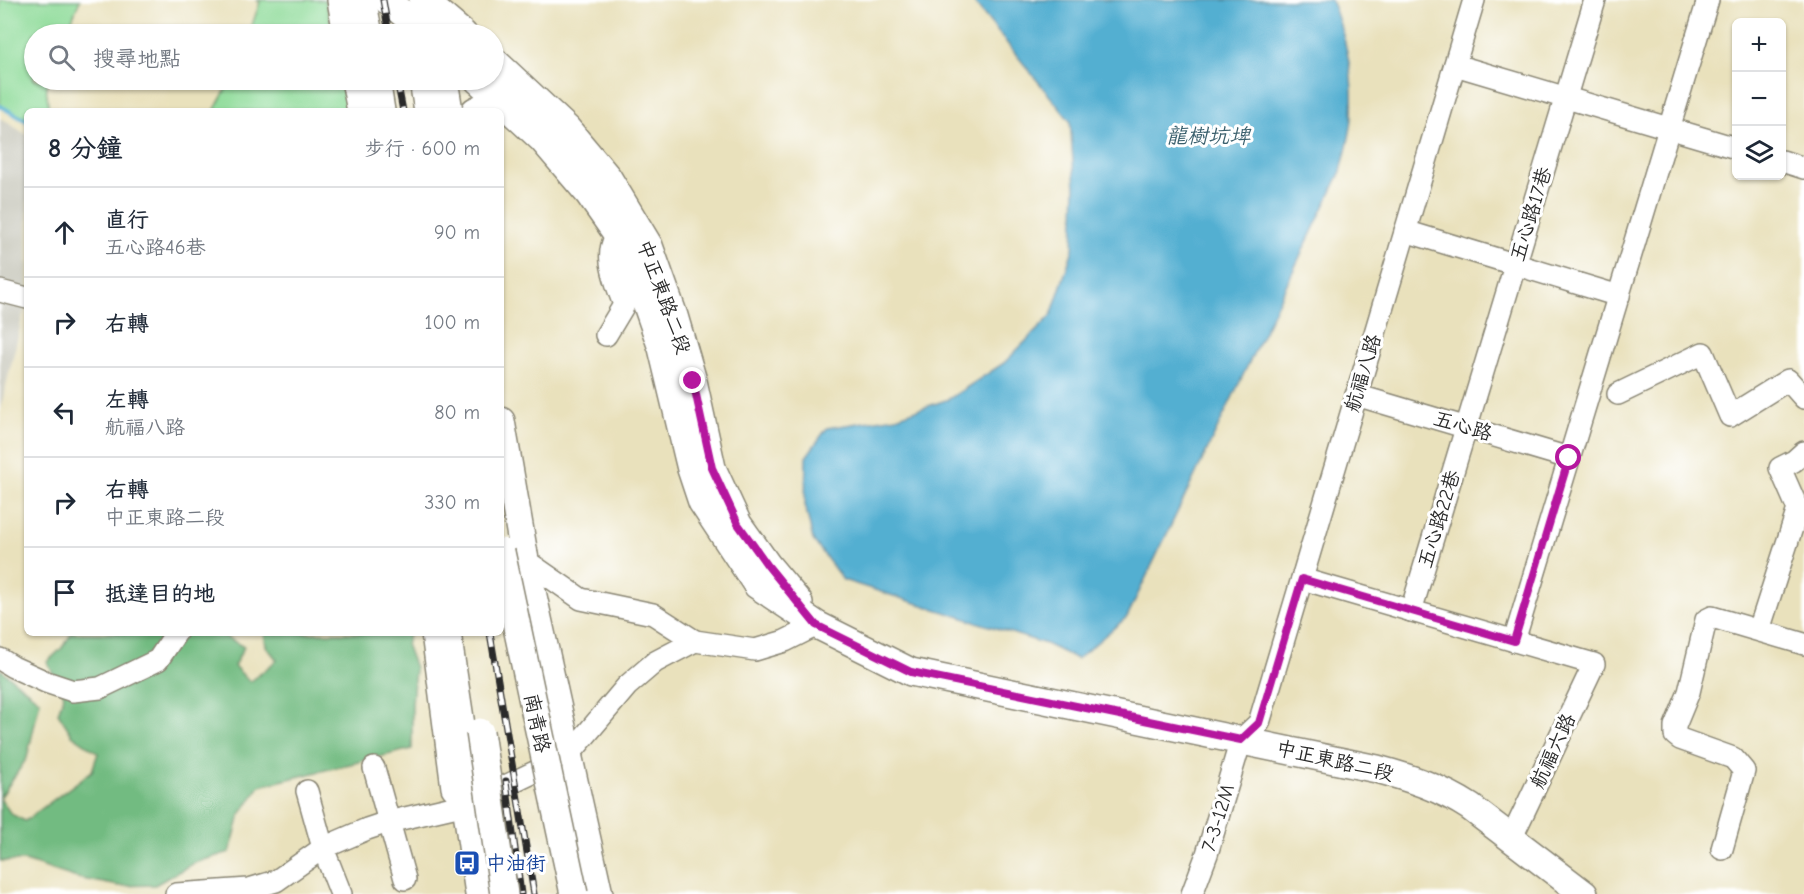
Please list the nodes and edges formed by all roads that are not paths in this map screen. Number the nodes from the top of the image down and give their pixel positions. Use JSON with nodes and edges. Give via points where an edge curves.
{"nodes":[{"id":1,"x":341,"y":0,"type":"edge"},
{"id":2,"x":362,"y":0,"type":"edge"},
{"id":3,"x":387,"y":0,"type":"edge"},
{"id":4,"x":1474,"y":0,"type":"edge"},
{"id":5,"x":1595,"y":0,"type":"edge"},
{"id":6,"x":1708,"y":0,"type":"edge"},
{"id":7,"x":423,"y":17,"type":"edge"},
{"id":8,"x":345,"y":24,"type":"edge"},
{"id":9,"x":367,"y":24,"type":"edge"},
{"id":10,"x":439,"y":24,"type":"edge"},
{"id":11,"x":1455,"y":65,"type":"junction"},
{"id":12,"x":504,"y":70,"type":"edge"},
{"id":13,"x":357,"y":90,"type":"edge"},
{"id":14,"x":378,"y":90,"type":"edge"},
{"id":15,"x":425,"y":90,"type":"edge"},
{"id":16,"x":446,"y":90,"type":"edge"},
{"id":17,"x":489,"y":90,"type":"edge"},
{"id":18,"x":1566,"y":97,"type":"junction"},
{"id":19,"x":505,"y":105,"type":"junction"},
{"id":20,"x":360,"y":108,"type":"edge"},
{"id":21,"x":381,"y":108,"type":"edge"},
{"id":22,"x":428,"y":108,"type":"edge"},
{"id":23,"x":449,"y":108,"type":"edge"},
{"id":24,"x":481,"y":108,"type":"edge"},
{"id":25,"x":1669,"y":129,"type":"junction"},
{"id":26,"x":1732,"y":147,"type":"edge"},
{"id":27,"x":1786,"y":162,"type":"edge"},
{"id":28,"x":1804,"y":168,"type":"edge"},
{"id":29,"x":625,"y":227,"type":"junction"},
{"id":30,"x":1406,"y":231,"type":"junction"},
{"id":31,"x":1515,"y":264,"type":"junction"},
{"id":32,"x":0,"y":291,"type":"edge"},
{"id":33,"x":1619,"y":296,"type":"junction"},
{"id":34,"x":24,"y":297,"type":"edge"},
{"id":35,"x":606,"y":335,"type":"dead end"},
{"id":36,"x":1618,"y":394,"type":"dead end"},
{"id":37,"x":1356,"y":395,"type":"junction"},
{"id":38,"x":1804,"y":398,"type":"edge"},
{"id":39,"x":1466,"y":427,"type":"junction"},
{"id":40,"x":1804,"y":452,"type":"edge"},
{"id":41,"x":504,"y":455,"type":"edge"},
{"id":42,"x":1569,"y":458,"type":"junction"},
{"id":43,"x":1801,"y":508,"type":"edge"},
{"id":44,"x":513,"y":556,"type":"edge"},
{"id":45,"x":1302,"y":579,"type":"junction"},
{"id":46,"x":1411,"y":610,"type":"junction"},
{"id":47,"x":816,"y":625,"type":"junction"},
{"id":48,"x":1759,"y":630,"type":"junction"},
{"id":49,"x":174,"y":636,"type":"edge"},
{"id":50,"x":432,"y":636,"type":"edge"},
{"id":51,"x":447,"y":636,"type":"edge"},
{"id":52,"x":465,"y":636,"type":"edge"},
{"id":53,"x":695,"y":641,"type":"junction"},
{"id":54,"x":1514,"y":641,"type":"junction"},
{"id":55,"x":1804,"y":644,"type":"edge"},
{"id":56,"x":0,"y":659,"type":"edge"},
{"id":57,"x":1241,"y":740,"type":"junction"},
{"id":58,"x":568,"y":756,"type":"junction"},
{"id":59,"x":374,"y":768,"type":"dead end"},
{"id":60,"x":465,"y":770,"type":"junction"},
{"id":61,"x":307,"y":791,"type":"dead end"},
{"id":62,"x":494,"y":792,"type":"junction"},
{"id":63,"x":466,"y":804,"type":"junction"},
{"id":64,"x":388,"y":822,"type":"junction"},
{"id":65,"x":1511,"y":838,"type":"junction"},
{"id":66,"x":323,"y":848,"type":"junction"},
{"id":67,"x":1722,"y":849,"type":"dead end"},
{"id":68,"x":405,"y":879,"type":"dead end"},
{"id":69,"x":249,"y":892,"type":"edge"},
{"id":70,"x":177,"y":894,"type":"edge"},
{"id":71,"x":341,"y":894,"type":"edge"},
{"id":72,"x":479,"y":894,"type":"edge"},
{"id":73,"x":504,"y":894,"type":"edge"},
{"id":74,"x":574,"y":894,"type":"edge"},
{"id":75,"x":599,"y":894,"type":"edge"},
{"id":76,"x":1192,"y":894,"type":"edge"},
{"id":77,"x":1584,"y":894,"type":"edge"}],
"edges":[{"from":1,"to":8,"type":"main road"},
{"from":2,"to":9,"type":"main road"},
{"from":3,"to":7,"type":"main road"},
{"from":4,"to":11,"type":"street","name":"航福八路"},
{"from":5,"to":18,"type":"street","name":"五心路17巷"},
{"from":6,"to":25,"type":"street"},
{"from":7,"to":10,"type":"main road"},
{"from":11,"to":18,"type":"street"},
{"from":11,"to":30,"type":"street","name":"航福八路"},
{"from":12,"to":29,"type":"main road","name":"中正東路二段","via":[[567,129],[608,178]]},
{"from":13,"to":20,"type":"main road"},
{"from":14,"to":21,"type":"main road"},
{"from":15,"to":22,"type":"main road"},
{"from":16,"to":23,"type":"main road"},
{"from":17,"to":19,"type":"main road","name":"中正東路二段"},
{"from":18,"to":25,"type":"street"},
{"from":18,"to":31,"type":"street","name":"五心路17巷"},
{"from":19,"to":24,"type":"main road"},
{"from":19,"to":29,"type":"main road","name":"中正東路二段"},
{"from":25,"to":26,"type":"street"},
{"from":25,"to":33,"type":"street"},
{"from":27,"to":28,"type":"street"},
{"from":29,"to":35,"type":"street","via":[[609,261],[624,305]]},
{"from":29,"to":47,"type":"main road","name":"中正東路二段","via":[[649,246],[693,381],[712,468],[738,524]]},
{"from":30,"to":31,"type":"street"},
{"from":30,"to":37,"type":"street","name":"航福八路"},
{"from":31,"to":33,"type":"street"},
{"from":31,"to":39,"type":"street","name":"五心路17巷"},
{"from":32,"to":34,"type":"street"},
{"from":33,"to":42,"type":"street"},
{"from":36,"to":38,"type":"street","via":[[1703,353],[1730,416],[1788,380]]},
{"from":37,"to":39,"type":"street","name":"五心路"},
{"from":37,"to":45,"type":"street","name":"航福八路"},
{"from":39,"to":42,"type":"street","name":"五心路"},
{"from":39,"to":46,"type":"street","name":"五心路22巷"},
{"from":40,"to":43,"type":"street","via":[[1780,468]]},
{"from":41,"to":44,"type":"main road"},
{"from":42,"to":54,"type":"street"},
{"from":43,"to":48,"type":"street"},
{"from":44,"to":53,"type":"street","via":[[581,599],[653,614]]},
{"from":44,"to":58,"type":"main road","name":"南青路"},
{"from":44,"to":74,"type":"main road","name":"南青路","bridge":true},
{"from":45,"to":46,"type":"street"},
{"from":45,"to":57,"type":"street","name":"航福八路","via":[[1259,723]]},
{"from":46,"to":54,"type":"street"},
{"from":47,"to":53,"type":"street","via":[[785,641],[755,650]]},
{"from":47,"to":57,"type":"main road","name":"中正東路二段","via":[[911,672]]},
{"from":48,"to":55,"type":"street"},
{"from":48,"to":67,"type":"street","via":[[1712,617],[1706,620],[1689,692],[1675,726],[1675,735],[1680,739],[1734,758],[1744,771]]},
{"from":49,"to":56,"type":"street","via":[[158,660],[100,688],[73,691],[13,668]]},
{"from":50,"to":63,"type":"street","via":[[452,788]]},
{"from":51,"to":60,"type":"main road"},
{"from":52,"to":73,"type":"main road","bridge":true},
{"from":53,"to":58,"type":"street","via":[[655,662],[627,686]]},
{"from":54,"to":65,"type":"street","name":"航福六路","via":[[1594,664]]},
{"from":57,"to":65,"type":"main road","name":"中正東路二段","via":[[1422,782],[1453,796]]},
{"from":57,"to":76,"type":"street","name":"7-3-12M"},
{"from":58,"to":62,"type":"street"},
{"from":58,"to":75,"type":"main road","name":"南青路"},
{"from":59,"to":64,"type":"street"},
{"from":60,"to":62,"type":"main road"},
{"from":60,"to":63,"type":"main road"},
{"from":61,"to":66,"type":"street"},
{"from":62,"to":63,"type":"street"},
{"from":63,"to":64,"type":"street"},
{"from":63,"to":72,"type":"main road"},
{"from":64,"to":66,"type":"street"},
{"from":64,"to":68,"type":"street"},
{"from":65,"to":77,"type":"main road","name":"中正東路二段"},
{"from":66,"to":69,"type":"street","via":[[276,881]]},
{"from":66,"to":71,"type":"street"},
{"from":69,"to":70,"type":"street"}]}
